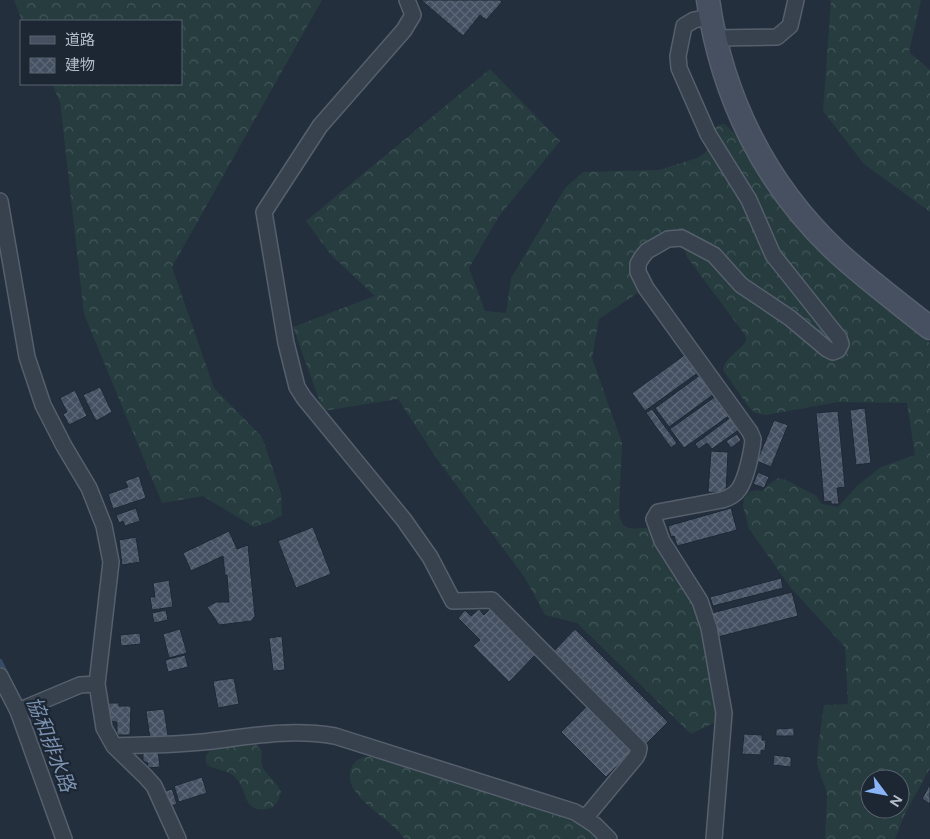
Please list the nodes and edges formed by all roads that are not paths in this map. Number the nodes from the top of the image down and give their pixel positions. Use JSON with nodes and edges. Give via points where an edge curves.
{"nodes":[{"id":1,"x":407,"y":0,"type":"edge"},
{"id":2,"x":796,"y":0,"type":"edge"},
{"id":3,"x":711,"y":18,"type":"edge"},
{"id":4,"x":0,"y":201,"type":"edge"},
{"id":5,"x":5,"y":263,"type":"edge"},
{"id":6,"x":930,"y":328,"type":"edge"},
{"id":7,"x":0,"y":676,"type":"edge"},
{"id":8,"x":97,"y":684,"type":"junction"},
{"id":9,"x":24,"y":708,"type":"junction"},
{"id":10,"x":114,"y":746,"type":"junction"},
{"id":11,"x":586,"y":817,"type":"junction"},
{"id":12,"x":64,"y":839,"type":"edge"},
{"id":13,"x":178,"y":839,"type":"edge"},
{"id":14,"x":609,"y":839,"type":"edge"},
{"id":15,"x":714,"y":839,"type":"edge"}],
"edges":[{"from":1,"to":11,"type":"street","via":[[412,16],[404,30],[320,126],[264,212],[286,343],[297,387],[304,398],[404,520],[430,557],[452,601],[492,600],[639,748],[636,757]]},
{"from":2,"to":3,"type":"street","via":[[790,26],[777,37]]},
{"from":3,"to":6,"type":"main road","via":[[725,78],[740,117],[782,190],[837,252]]},
{"from":3,"to":15,"type":"street","via":[[694,20],[684,26],[679,68],[708,134],[749,200],[773,255],[841,344],[833,352],[827,349],[790,318],[741,285],[714,255],[682,238],[668,239],[647,251],[638,264],[638,272],[646,288],[753,439],[743,482],[731,497],[658,512],[654,519],[662,541],[700,601],[709,628],[724,714]]},
{"from":4,"to":5,"type":"street"},
{"from":5,"to":8,"type":"street","via":[[40,397],[64,446],[90,488],[104,526],[111,562]]},
{"from":7,"to":9,"type":"street"},
{"from":8,"to":9,"type":"street","via":[[80,686]]},
{"from":8,"to":10,"type":"street","via":[[104,728]]},
{"from":9,"to":12,"type":"street"},
{"from":10,"to":11,"type":"street","via":[[200,742],[279,732],[316,733],[335,736]]},
{"from":10,"to":13,"type":"street","via":[[154,786]]},
{"from":11,"to":14,"type":"street"}]}
